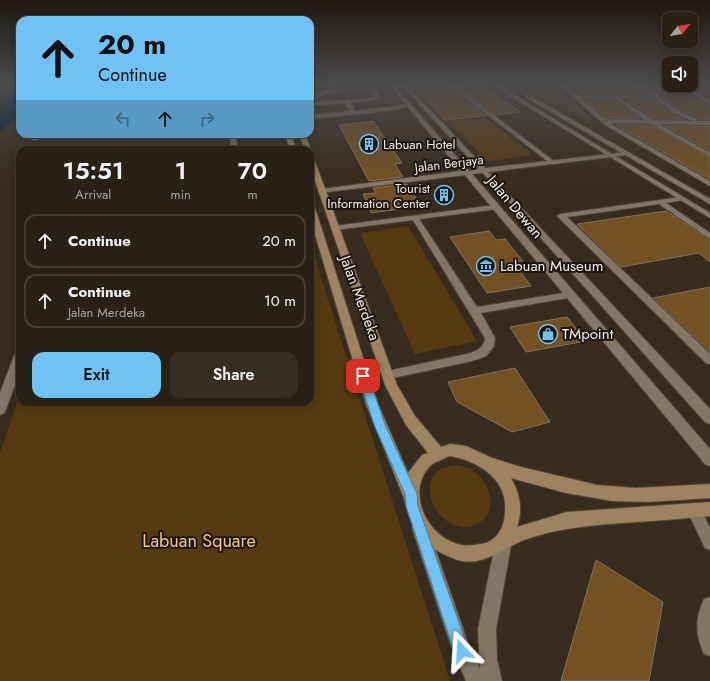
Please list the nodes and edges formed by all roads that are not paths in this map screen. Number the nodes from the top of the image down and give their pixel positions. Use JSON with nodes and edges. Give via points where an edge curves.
{"nodes":[{"id":1,"x":417,"y":116,"type":"edge"},
{"id":2,"x":433,"y":116,"type":"edge"},
{"id":3,"x":491,"y":116,"type":"edge"},
{"id":4,"x":545,"y":116,"type":"edge"},
{"id":5,"x":561,"y":116,"type":"edge"},
{"id":6,"x":597,"y":116,"type":"edge"},
{"id":7,"x":642,"y":116,"type":"edge"},
{"id":8,"x":686,"y":116,"type":"edge"},
{"id":9,"x":603,"y":121,"type":"junction"},
{"id":10,"x":650,"y":122,"type":"junction"},
{"id":11,"x":701,"y":122,"type":"junction"},
{"id":12,"x":710,"y":123,"type":"edge"},
{"id":13,"x":710,"y":126,"type":"edge"},
{"id":14,"x":626,"y":154,"type":"junction"},
{"id":15,"x":710,"y":154,"type":"edge"},
{"id":16,"x":611,"y":156,"type":"junction"},
{"id":17,"x":553,"y":163,"type":"junction"},
{"id":18,"x":314,"y":168,"type":"edge"},
{"id":19,"x":484,"y":171,"type":"junction"},
{"id":20,"x":467,"y":173,"type":"junction"},
{"id":21,"x":710,"y":184,"type":"edge"},
{"id":22,"x":322,"y":191,"type":"junction"},
{"id":23,"x":681,"y":199,"type":"junction"},
{"id":24,"x":660,"y":202,"type":"junction"},
{"id":25,"x":710,"y":202,"type":"edge"},
{"id":26,"x":495,"y":207,"type":"junction"},
{"id":27,"x":710,"y":216,"type":"edge"},
{"id":28,"x":314,"y":218,"type":"edge"},
{"id":29,"x":415,"y":218,"type":"junction"},
{"id":30,"x":336,"y":228,"type":"junction"},
{"id":31,"x":710,"y":237,"type":"edge"},
{"id":32,"x":570,"y":295,"type":"junction"},
{"id":33,"x":474,"y":311,"type":"junction"},
{"id":34,"x":710,"y":360,"type":"edge"},
{"id":35,"x":16,"y":367,"type":"edge"},
{"id":36,"x":388,"y":375,"type":"junction"},
{"id":37,"x":0,"y":409,"type":"edge"},
{"id":38,"x":710,"y":418,"type":"edge"},
{"id":39,"x":437,"y":452,"type":"junction"},
{"id":40,"x":710,"y":459,"type":"edge"},
{"id":41,"x":492,"y":465,"type":"junction"},
{"id":42,"x":710,"y":491,"type":"edge"},
{"id":43,"x":411,"y":494,"type":"junction"},
{"id":44,"x":710,"y":509,"type":"edge"},
{"id":45,"x":694,"y":510,"type":"junction"},
{"id":46,"x":417,"y":519,"type":"junction"},
{"id":47,"x":504,"y":540,"type":"junction"},
{"id":48,"x":710,"y":542,"type":"edge"},
{"id":49,"x":710,"y":605,"type":"edge"},
{"id":50,"x":710,"y":648,"type":"edge"},
{"id":51,"x":476,"y":681,"type":"edge"},
{"id":52,"x":492,"y":681,"type":"edge"}],
"edges":[{"from":1,"to":20,"type":"street","name":"Jalan Dewan"},
{"from":2,"to":19,"type":"street","name":"Jalan Dewan"},
{"from":3,"to":17,"type":"lane"},
{"from":4,"to":16,"type":"street"},
{"from":5,"to":14,"type":"street"},
{"from":6,"to":9,"type":"street"},
{"from":7,"to":10,"type":"lane"},
{"from":8,"to":11,"type":"street"},
{"from":9,"to":10,"type":"street"},
{"from":9,"to":21,"type":"street"},
{"from":10,"to":11,"type":"street"},
{"from":10,"to":15,"type":"lane"},
{"from":11,"to":12,"type":"street"},
{"from":11,"to":13,"type":"street"},
{"from":14,"to":16,"type":"street","name":"Jalan Berjaya"},
{"from":14,"to":25,"type":"street"},
{"from":16,"to":17,"type":"street","name":"Jalan Berjaya"},
{"from":16,"to":23,"type":"street"},
{"from":17,"to":19,"type":"street","name":"Jalan Berjaya"},
{"from":18,"to":22,"type":"main road","name":"Jalan Merdeka"},
{"from":19,"to":20,"type":"street","name":"Jalan Berjaya"},
{"from":19,"to":38,"type":"street","name":"Jalan Dewan"},
{"from":20,"to":22,"type":"street","name":"Jalan Berjaya"},
{"from":20,"to":26,"type":"street","name":"Jalan Dewan"},
{"from":22,"to":30,"type":"main road","name":"Jalan Merdeka"},
{"from":23,"to":24,"type":"lane"},
{"from":23,"to":27,"type":"street"},
{"from":24,"to":31,"type":"lane"},
{"from":24,"to":34,"type":"lane","via":[[562,216]]},
{"from":26,"to":29,"type":"lane"},
{"from":26,"to":32,"type":"street","name":"Jalan Dewan"},
{"from":28,"to":43,"type":"main road","name":"Jalan Merdeka","via":[[372,404]]},
{"from":29,"to":30,"type":"lane"},
{"from":29,"to":33,"type":"lane"},
{"from":30,"to":36,"type":"main road","name":"Jalan Merdeka"},
{"from":32,"to":33,"type":"lane"},
{"from":32,"to":40,"type":"street","name":"Jalan Dewan"},
{"from":33,"to":36,"type":"lane","via":[[490,338],[489,346],[482,353]]},
{"from":35,"to":37,"type":"street"},
{"from":36,"to":39,"type":"main road","name":"Jalan Merdeka","via":[[398,401],[421,436]]},
{"from":39,"to":41,"type":"main road","via":[[464,451]]},
{"from":39,"to":43,"type":"main road","via":[[417,468],[412,480]]},
{"from":41,"to":42,"type":"main road","via":[[533,478],[612,494]]},
{"from":41,"to":47,"type":"main road","via":[[511,493],[514,510],[511,526]]},
{"from":43,"to":46,"type":"main road"},
{"from":44,"to":45,"type":"main road"},
{"from":45,"to":47,"type":"main road","via":[[567,520]]},
{"from":45,"to":48,"type":"lane"},
{"from":46,"to":47,"type":"main road","via":[[428,534],[442,546],[458,552],[476,554],[491,550]]},
{"from":46,"to":51,"type":"street","via":[[459,643]]},
{"from":47,"to":52,"type":"street","via":[[488,629],[488,660]]},
{"from":49,"to":50,"type":"lane","via":[[703,628]]}]}
